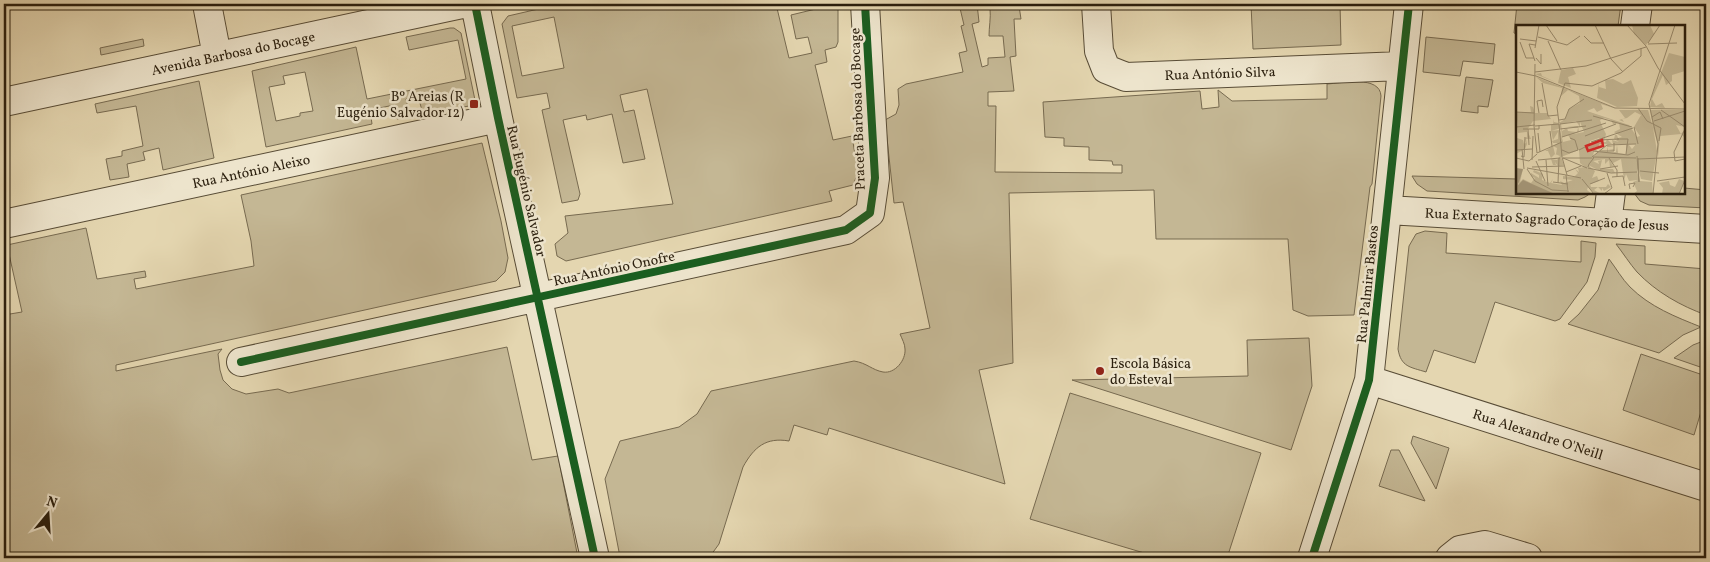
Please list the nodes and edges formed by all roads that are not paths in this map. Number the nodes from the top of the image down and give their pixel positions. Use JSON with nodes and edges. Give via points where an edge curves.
{"nodes":[{"id":1,"x":207,"y":4,"type":"edge"},
{"id":2,"x":475,"y":4,"type":"edge"},
{"id":3,"x":865,"y":4,"type":"edge"},
{"id":4,"x":1096,"y":4,"type":"edge"},
{"id":5,"x":1409,"y":4,"type":"edge"},
{"id":6,"x":1638,"y":4,"type":"edge"},
{"id":7,"x":446,"y":5,"type":"edge"},
{"id":8,"x":1635,"y":25,"type":"edge"},
{"id":9,"x":218,"y":56,"type":"junction"},
{"id":10,"x":1402,"y":66,"type":"junction"},
{"id":11,"x":4,"y":102,"type":"edge"},
{"id":12,"x":498,"y":118,"type":"junction"},
{"id":13,"x":1611,"y":194,"type":"edge"},
{"id":14,"x":1388,"y":210,"type":"junction"},
{"id":15,"x":1607,"y":223,"type":"junction"},
{"id":16,"x":4,"y":224,"type":"edge"},
{"id":17,"x":1706,"y":229,"type":"edge"},
{"id":18,"x":846,"y":230,"type":"joint"},
{"id":19,"x":539,"y":298,"type":"junction"},
{"id":20,"x":240,"y":362,"type":"dead end"},
{"id":21,"x":1370,"y":380,"type":"junction"},
{"id":22,"x":1706,"y":488,"type":"edge"},
{"id":23,"x":596,"y":558,"type":"edge"},
{"id":24,"x":1312,"y":558,"type":"edge"},
{"id":25,"x":1450,"y":558,"type":"edge"},
{"id":26,"x":1528,"y":558,"type":"edge"}],
"edges":[{"from":1,"to":9,"type":"street"},
{"from":2,"to":12,"type":"street","name":"Rua Eugénio Salvador"},
{"from":3,"to":18,"type":"street","name":"Praceta Barbosa do Bocage","via":[[875,178],[870,213]]},
{"from":4,"to":10,"type":"street","name":"Rua António Silva","via":[[1099,51],[1106,69],[1126,77]]},
{"from":5,"to":10,"type":"street","name":"Rua Palmira Bastos"},
{"from":6,"to":8,"type":"street"},
{"from":7,"to":9,"type":"street","name":"Avenida Barbosa do Bocage"},
{"from":9,"to":11,"type":"street","name":"Avenida Barbosa do Bocage"},
{"from":10,"to":14,"type":"street","name":"Rua Palmira Bastos"},
{"from":12,"to":16,"type":"street","name":"Rua António Aleixo"},
{"from":12,"to":19,"type":"street","name":"Rua Eugénio Salvador"},
{"from":13,"to":15,"type":"street"},
{"from":14,"to":15,"type":"street","name":"Rua Externato Sagrado Coração de Jesus"},
{"from":14,"to":21,"type":"street","name":"Rua Palmira Bastos"},
{"from":15,"to":17,"type":"street","name":"Rua Externato Sagrado Coração de Jesus"},
{"from":18,"to":19,"type":"street","name":"Rua António Onofre"},
{"from":19,"to":20,"type":"street","name":"Rua António Onofre"},
{"from":19,"to":23,"type":"street","name":"Rua Eugénio Salvador"},
{"from":21,"to":22,"type":"street","name":"Rua Alexandre O'Neill"},
{"from":21,"to":24,"type":"street","name":"Rua Palmira Bastos"},
{"from":25,"to":26,"type":"street","via":[[1460,550],[1485,545]]}]}
